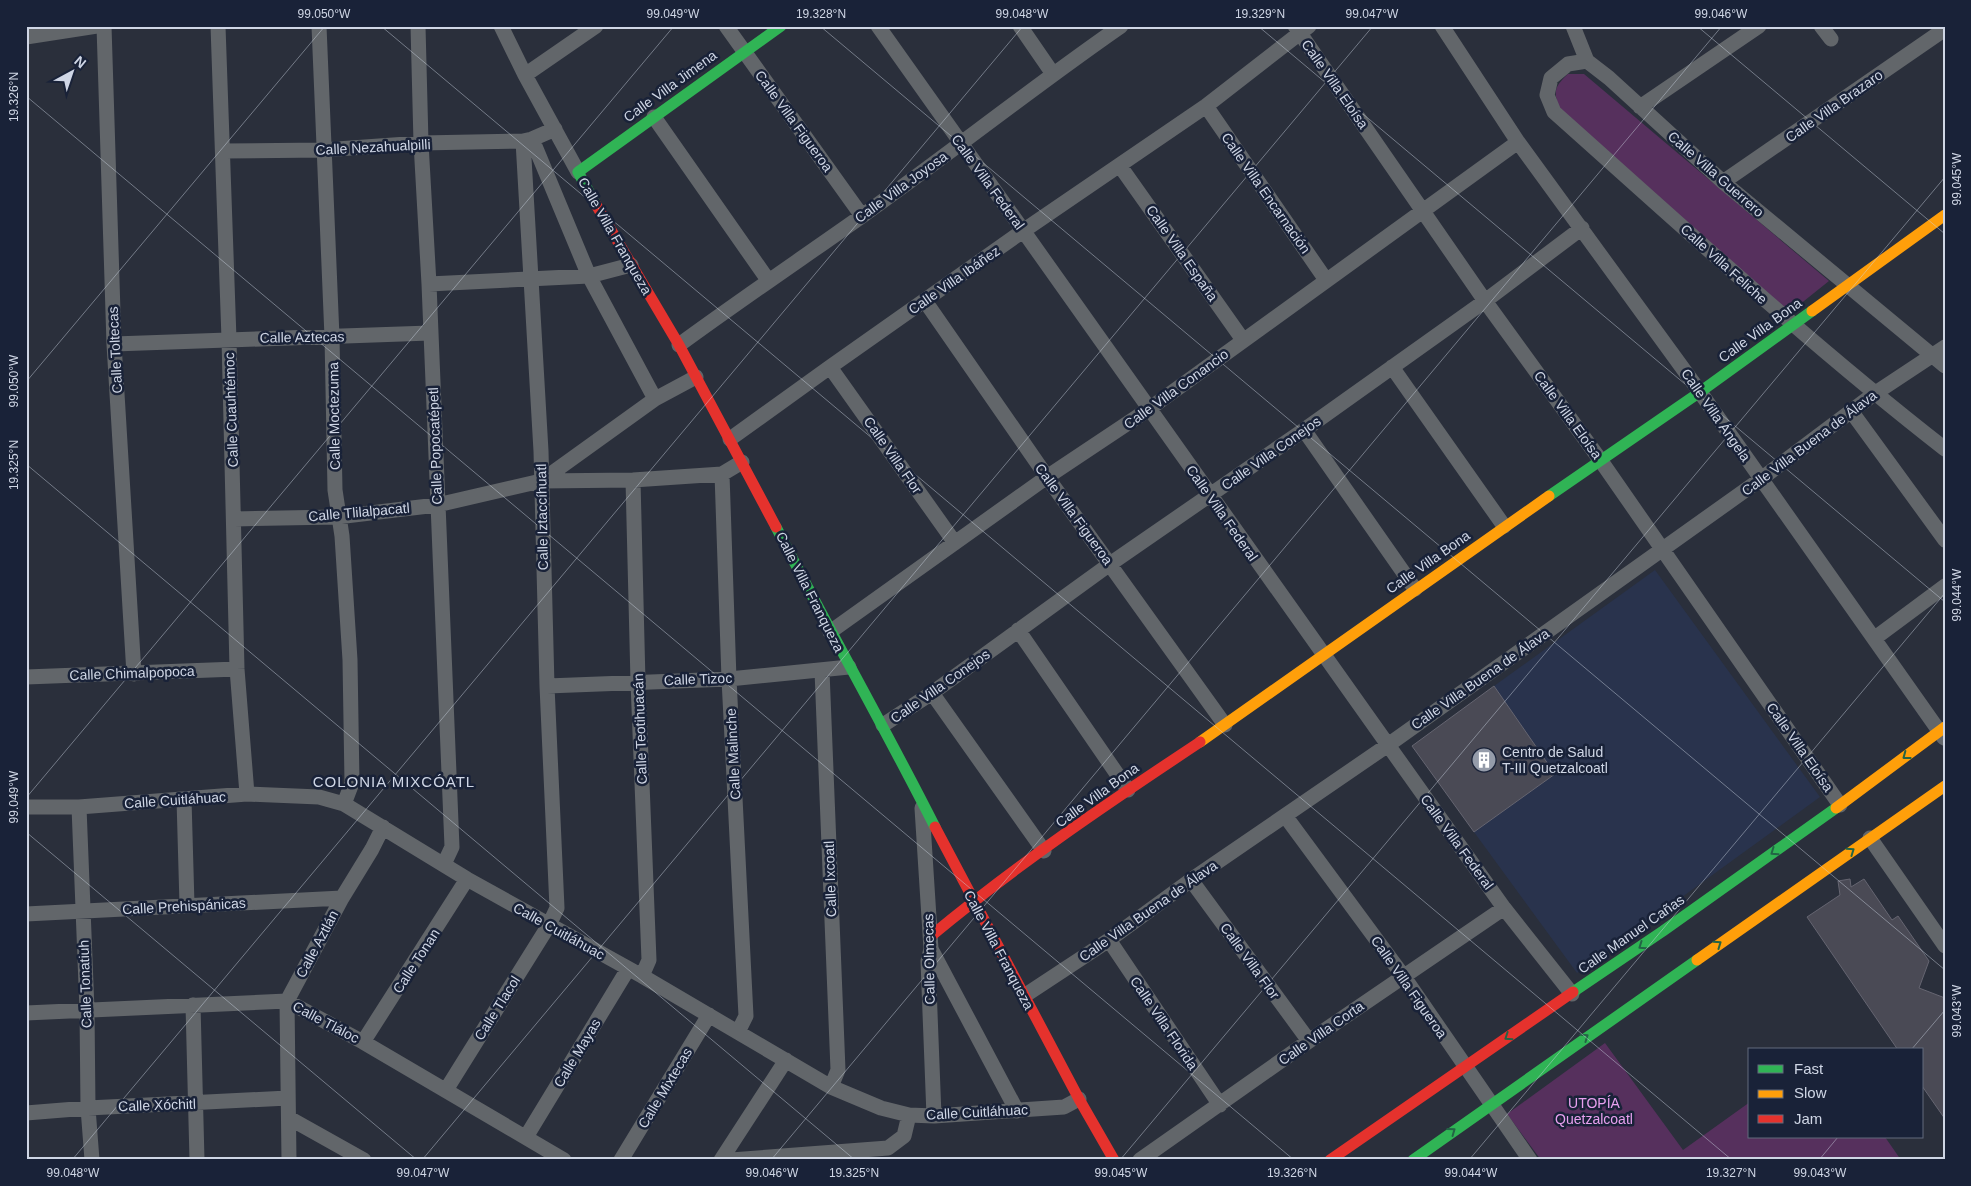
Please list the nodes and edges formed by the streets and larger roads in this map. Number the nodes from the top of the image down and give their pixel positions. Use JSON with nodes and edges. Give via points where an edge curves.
{"nodes":[{"id":1,"x":97,"y":26,"type":"edge"},
{"id":2,"x":104,"y":26,"type":"edge"},
{"id":3,"x":218,"y":26,"type":"edge"},
{"id":4,"x":319,"y":26,"type":"edge"},
{"id":5,"x":418,"y":26,"type":"edge"},
{"id":6,"x":500,"y":26,"type":"edge"},
{"id":7,"x":726,"y":26,"type":"edge"},
{"id":8,"x":781,"y":26,"type":"edge"},
{"id":9,"x":878,"y":26,"type":"edge"},
{"id":10,"x":1020,"y":26,"type":"edge"},
{"id":11,"x":1121,"y":26,"type":"edge"},
{"id":12,"x":1442,"y":26,"type":"edge"},
{"id":13,"x":1573,"y":26,"type":"edge"},
{"id":14,"x":1760,"y":26,"type":"edge"},
{"id":15,"x":1821,"y":26,"type":"edge"},
{"id":16,"x":589,"y":28,"type":"edge"},
{"id":17,"x":1301,"y":29,"type":"edge"},
{"id":18,"x":1945,"y":29,"type":"edge"},
{"id":19,"x":26,"y":37,"type":"edge"},
{"id":20,"x":1831,"y":39,"type":"dead end"},
{"id":21,"x":743,"y":52,"type":"junction"},
{"id":22,"x":1587,"y":61,"type":"junction"},
{"id":23,"x":1053,"y":74,"type":"junction"},
{"id":24,"x":525,"y":75,"type":"junction"},
{"id":25,"x":1206,"y":106,"type":"junction"},
{"id":26,"x":1640,"y":107,"type":"junction"},
{"id":27,"x":654,"y":117,"type":"junction"},
{"id":28,"x":555,"y":129,"type":"junction"},
{"id":29,"x":528,"y":140,"type":"junction"},
{"id":30,"x":1518,"y":142,"type":"junction"},
{"id":31,"x":422,"y":143,"type":"junction"},
{"id":32,"x":960,"y":143,"type":"junction"},
{"id":33,"x":323,"y":150,"type":"junction"},
{"id":34,"x":223,"y":151,"type":"junction"},
{"id":35,"x":1120,"y":166,"type":"junction"},
{"id":36,"x":578,"y":172,"type":"junction"},
{"id":37,"x":1723,"y":182,"type":"junction"},
{"id":38,"x":1422,"y":211,"type":"junction"},
{"id":39,"x":1945,"y":215,"type":"edge"},
{"id":40,"x":862,"y":216,"type":"junction"},
{"id":41,"x":1582,"y":228,"type":"junction"},
{"id":42,"x":1023,"y":231,"type":"junction"},
{"id":43,"x":631,"y":265,"type":"junction"},
{"id":44,"x":589,"y":276,"type":"junction"},
{"id":45,"x":530,"y":279,"type":"junction"},
{"id":46,"x":768,"y":280,"type":"junction"},
{"id":47,"x":1326,"y":280,"type":"junction"},
{"id":48,"x":429,"y":284,"type":"junction"},
{"id":49,"x":1847,"y":285,"type":"junction"},
{"id":50,"x":925,"y":301,"type":"junction"},
{"id":51,"x":1484,"y":301,"type":"junction"},
{"id":52,"x":1792,"y":325,"type":"junction"},
{"id":53,"x":430,"y":333,"type":"junction"},
{"id":54,"x":332,"y":337,"type":"junction"},
{"id":55,"x":229,"y":339,"type":"junction"},
{"id":56,"x":1243,"y":340,"type":"junction"},
{"id":57,"x":114,"y":344,"type":"junction"},
{"id":58,"x":679,"y":345,"type":"junction"},
{"id":59,"x":1945,"y":347,"type":"edge"},
{"id":60,"x":1931,"y":355,"type":"junction"},
{"id":61,"x":1945,"y":366,"type":"edge"},
{"id":62,"x":830,"y":367,"type":"junction"},
{"id":63,"x":1392,"y":367,"type":"junction"},
{"id":64,"x":696,"y":377,"type":"junction"},
{"id":65,"x":1700,"y":392,"type":"junction"},
{"id":66,"x":1874,"y":394,"type":"junction"},
{"id":67,"x":654,"y":399,"type":"junction"},
{"id":68,"x":1149,"y":409,"type":"junction"},
{"id":69,"x":1851,"y":411,"type":"junction"},
{"id":70,"x":1304,"y":430,"type":"junction"},
{"id":71,"x":730,"y":440,"type":"junction"},
{"id":72,"x":1945,"y":449,"type":"edge"},
{"id":73,"x":1601,"y":461,"type":"junction"},
{"id":74,"x":742,"y":462,"type":"junction"},
{"id":75,"x":722,"y":474,"type":"junction"},
{"id":76,"x":1047,"y":477,"type":"junction"},
{"id":77,"x":1761,"y":479,"type":"junction"},
{"id":78,"x":634,"y":480,"type":"junction"},
{"id":79,"x":541,"y":481,"type":"junction"},
{"id":80,"x":1209,"y":496,"type":"junction"},
{"id":81,"x":437,"y":505,"type":"junction"},
{"id":82,"x":338,"y":517,"type":"junction"},
{"id":83,"x":234,"y":519,"type":"junction"},
{"id":84,"x":1504,"y":526,"type":"junction"},
{"id":85,"x":1945,"y":540,"type":"edge"},
{"id":86,"x":955,"y":543,"type":"junction"},
{"id":87,"x":1662,"y":550,"type":"junction"},
{"id":88,"x":1110,"y":564,"type":"junction"},
{"id":89,"x":1945,"y":586,"type":"edge"},
{"id":90,"x":1414,"y":589,"type":"junction"},
{"id":91,"x":1018,"y":630,"type":"junction"},
{"id":92,"x":830,"y":632,"type":"junction"},
{"id":93,"x":1875,"y":638,"type":"junction"},
{"id":94,"x":1324,"y":656,"type":"junction"},
{"id":95,"x":849,"y":667,"type":"junction"},
{"id":96,"x":237,"y":669,"type":"junction"},
{"id":97,"x":822,"y":671,"type":"junction"},
{"id":98,"x":134,"y":674,"type":"junction"},
{"id":99,"x":26,"y":677,"type":"edge"},
{"id":100,"x":729,"y":679,"type":"junction"},
{"id":101,"x":638,"y":682,"type":"junction"},
{"id":102,"x":547,"y":686,"type":"junction"},
{"id":103,"x":932,"y":693,"type":"junction"},
{"id":104,"x":883,"y":725,"type":"junction"},
{"id":105,"x":1225,"y":725,"type":"junction"},
{"id":106,"x":1943,"y":732,"type":"edge"},
{"id":107,"x":1388,"y":745,"type":"junction"},
{"id":108,"x":1945,"y":786,"type":"edge"},
{"id":109,"x":1128,"y":790,"type":"junction"},
{"id":110,"x":247,"y":794,"type":"junction"},
{"id":111,"x":184,"y":799,"type":"junction"},
{"id":112,"x":922,"y":802,"type":"junction"},
{"id":113,"x":344,"y":804,"type":"junction"},
{"id":114,"x":1840,"y":805,"type":"junction"},
{"id":115,"x":26,"y":807,"type":"edge"},
{"id":116,"x":79,"y":807,"type":"junction"},
{"id":117,"x":1286,"y":817,"type":"junction"},
{"id":118,"x":383,"y":827,"type":"junction"},
{"id":119,"x":1870,"y":838,"type":"junction"},
{"id":120,"x":1044,"y":852,"type":"junction"},
{"id":121,"x":444,"y":864,"type":"junction"},
{"id":122,"x":467,"y":879,"type":"junction"},
{"id":123,"x":1191,"y":880,"type":"junction"},
{"id":124,"x":342,"y":898,"type":"junction"},
{"id":125,"x":973,"y":901,"type":"junction"},
{"id":126,"x":187,"y":905,"type":"junction"},
{"id":127,"x":1504,"y":908,"type":"junction"},
{"id":128,"x":83,"y":910,"type":"junction"},
{"id":129,"x":26,"y":914,"type":"edge"},
{"id":130,"x":549,"y":925,"type":"junction"},
{"id":131,"x":1109,"y":940,"type":"junction"},
{"id":132,"x":931,"y":942,"type":"junction"},
{"id":133,"x":1945,"y":946,"type":"edge"},
{"id":134,"x":635,"y":973,"type":"junction"},
{"id":135,"x":1404,"y":977,"type":"junction"},
{"id":136,"x":1572,"y":994,"type":"junction"},
{"id":137,"x":1024,"y":996,"type":"junction"},
{"id":138,"x":287,"y":1001,"type":"junction"},
{"id":139,"x":193,"y":1005,"type":"junction"},
{"id":140,"x":87,"y":1010,"type":"junction"},
{"id":141,"x":26,"y":1013,"type":"edge"},
{"id":142,"x":709,"y":1016,"type":"junction"},
{"id":143,"x":738,"y":1032,"type":"junction"},
{"id":144,"x":1309,"y":1041,"type":"junction"},
{"id":145,"x":364,"y":1042,"type":"junction"},
{"id":146,"x":786,"y":1060,"type":"junction"},
{"id":147,"x":1464,"y":1066,"type":"junction"},
{"id":148,"x":831,"y":1087,"type":"junction"},
{"id":149,"x":446,"y":1090,"type":"junction"},
{"id":150,"x":288,"y":1098,"type":"junction"},
{"id":151,"x":1078,"y":1099,"type":"junction"},
{"id":152,"x":195,"y":1104,"type":"junction"},
{"id":153,"x":1490,"y":1104,"type":"junction"},
{"id":154,"x":1220,"y":1105,"type":"junction"},
{"id":155,"x":88,"y":1108,"type":"junction"},
{"id":156,"x":1017,"y":1110,"type":"junction"},
{"id":157,"x":26,"y":1113,"type":"edge"},
{"id":158,"x":909,"y":1115,"type":"junction"},
{"id":159,"x":934,"y":1116,"type":"junction"},
{"id":160,"x":289,"y":1118,"type":"junction"},
{"id":161,"x":526,"y":1137,"type":"junction"},
{"id":162,"x":92,"y":1160,"type":"edge"},
{"id":163,"x":197,"y":1160,"type":"edge"},
{"id":164,"x":289,"y":1160,"type":"edge"},
{"id":165,"x":364,"y":1160,"type":"edge"},
{"id":166,"x":564,"y":1160,"type":"edge"},
{"id":167,"x":621,"y":1160,"type":"edge"},
{"id":168,"x":721,"y":1160,"type":"edge"},
{"id":169,"x":731,"y":1160,"type":"edge"},
{"id":170,"x":1114,"y":1160,"type":"edge"},
{"id":171,"x":1140,"y":1160,"type":"edge"},
{"id":172,"x":1330,"y":1160,"type":"edge"},
{"id":173,"x":1413,"y":1160,"type":"edge"},
{"id":174,"x":1530,"y":1160,"type":"edge"}],
"edges":[{"from":1,"to":19,"type":"street"},
{"from":2,"to":57,"type":"street","name":"Calle Toltecas"},
{"from":3,"to":34,"type":"street","name":"Calle Cuauhtémoc"},
{"from":4,"to":33,"type":"street","name":"Calle Moctezuma"},
{"from":5,"to":31,"type":"street","name":"Calle Popocatépetl"},
{"from":6,"to":24,"type":"street","name":"Calle Villa Franqueza"},
{"from":7,"to":21,"type":"street","name":"Calle Villa Figueroa"},
{"from":8,"to":21,"type":"street","name":"Calle Villa Jimena"},
{"from":9,"to":32,"type":"street","name":"Calle Villa Federal"},
{"from":10,"to":23,"type":"street"},
{"from":11,"to":23,"type":"street","name":"Calle Villa Joyosa"},
{"from":12,"to":30,"type":"street"},
{"from":13,"to":22,"type":"street"},
{"from":14,"to":26,"type":"street"},
{"from":15,"to":20,"type":"street"},
{"from":16,"to":24,"type":"street"},
{"from":17,"to":25,"type":"street","name":"Calle Villa Ibáñez"},
{"from":17,"to":38,"type":"street","name":"Calle Villa Eloísa"},
{"from":18,"to":37,"type":"street","name":"Calle Villa Brazaro"},
{"from":21,"to":27,"type":"street","name":"Calle Villa Jimena"},
{"from":21,"to":40,"type":"street","name":"Calle Villa Figueroa"},
{"from":22,"to":26,"type":"street","name":"Calle Villa Guerrero"},
{"from":22,"to":52,"type":"street","name":"Calle Villa Feliche","via":[[1568,64],[1551,78],[1547,95],[1554,112]]},
{"from":23,"to":32,"type":"street","name":"Calle Villa Joyosa"},
{"from":24,"to":28,"type":"street","name":"Calle Villa Franqueza"},
{"from":25,"to":35,"type":"street","name":"Calle Villa Ibáñez"},
{"from":25,"to":47,"type":"street","name":"Calle Villa Encarnación"},
{"from":26,"to":37,"type":"street","name":"Calle Villa Guerrero"},
{"from":27,"to":36,"type":"street","name":"Calle Villa Jimena"},
{"from":27,"to":46,"type":"street"},
{"from":28,"to":29,"type":"street"},
{"from":28,"to":36,"type":"street","name":"Calle Villa Franqueza"},
{"from":29,"to":31,"type":"street","name":"Calle Nezahualpilli"},
{"from":29,"to":44,"type":"street"},
{"from":29,"to":45,"type":"street","name":"Calle Iztaccíhuatl"},
{"from":30,"to":38,"type":"street","name":"Calle Villa Conancio"},
{"from":30,"to":41,"type":"street","name":"Calle Villa Ángela"},
{"from":31,"to":33,"type":"street","name":"Calle Nezahualpilli"},
{"from":31,"to":48,"type":"street","name":"Calle Popocatépetl"},
{"from":32,"to":40,"type":"street","name":"Calle Villa Joyosa"},
{"from":32,"to":42,"type":"street","name":"Calle Villa Federal"},
{"from":33,"to":34,"type":"street","name":"Calle Nezahualpilli"},
{"from":33,"to":54,"type":"street","name":"Calle Moctezuma"},
{"from":34,"to":55,"type":"street","name":"Calle Cuauhtémoc"},
{"from":35,"to":42,"type":"street","name":"Calle Villa Ibáñez"},
{"from":35,"to":56,"type":"street","name":"Calle Villa España"},
{"from":36,"to":43,"type":"street","name":"Calle Villa Franqueza"},
{"from":37,"to":49,"type":"street","name":"Calle Villa Guerrero"},
{"from":38,"to":47,"type":"street","name":"Calle Villa Conancio"},
{"from":38,"to":51,"type":"street","name":"Calle Villa Eloísa"},
{"from":39,"to":49,"type":"street","name":"Calle Villa Bona"},
{"from":40,"to":46,"type":"street","name":"Calle Villa Joyosa"},
{"from":41,"to":51,"type":"street","name":"Calle Villa Conejos"},
{"from":41,"to":65,"type":"street","name":"Calle Villa Ángela"},
{"from":42,"to":50,"type":"street","name":"Calle Villa Ibáñez"},
{"from":42,"to":68,"type":"street","name":"Calle Villa Federal"},
{"from":43,"to":44,"type":"street"},
{"from":43,"to":58,"type":"street","name":"Calle Villa Franqueza"},
{"from":44,"to":45,"type":"street"},
{"from":44,"to":67,"type":"street"},
{"from":45,"to":48,"type":"street"},
{"from":45,"to":79,"type":"street","name":"Calle Iztaccíhuatl"},
{"from":46,"to":58,"type":"street","name":"Calle Villa Joyosa"},
{"from":47,"to":56,"type":"street","name":"Calle Villa Conancio"},
{"from":48,"to":53,"type":"street","name":"Calle Popocatépetl"},
{"from":49,"to":52,"type":"street","name":"Calle Villa Bona"},
{"from":49,"to":60,"type":"street"},
{"from":50,"to":62,"type":"street","name":"Calle Villa Ibáñez"},
{"from":50,"to":76,"type":"street","name":"Calle Villa Figueroa"},
{"from":51,"to":63,"type":"street","name":"Calle Villa Conejos"},
{"from":51,"to":73,"type":"street","name":"Calle Villa Eloísa"},
{"from":52,"to":65,"type":"street","name":"Calle Villa Bona"},
{"from":52,"to":66,"type":"street","name":"Calle Villa Feliche"},
{"from":53,"to":54,"type":"street","name":"Calle Aztecas"},
{"from":53,"to":81,"type":"street","name":"Calle Popocatépetl"},
{"from":54,"to":55,"type":"street","name":"Calle Aztecas"},
{"from":54,"to":82,"type":"street","name":"Calle Moctezuma"},
{"from":55,"to":57,"type":"street","name":"Calle Aztecas"},
{"from":55,"to":83,"type":"street","name":"Calle Cuauhtémoc"},
{"from":56,"to":68,"type":"street","name":"Calle Villa Conancio"},
{"from":57,"to":98,"type":"street","name":"Calle Toltecas"},
{"from":58,"to":64,"type":"street","name":"Calle Villa Franqueza"},
{"from":59,"to":60,"type":"street","name":"Calle Villa Buena de Álava"},
{"from":60,"to":61,"type":"street"},
{"from":60,"to":66,"type":"street","name":"Calle Villa Buena de Álava"},
{"from":62,"to":71,"type":"street","name":"Calle Villa Ibáñez"},
{"from":62,"to":86,"type":"street","name":"Calle Villa Flor"},
{"from":63,"to":70,"type":"street","name":"Calle Villa Conejos"},
{"from":63,"to":84,"type":"street"},
{"from":64,"to":67,"type":"street","name":"Calle Tlilalpacatl"},
{"from":64,"to":71,"type":"street","name":"Calle Villa Franqueza"},
{"from":65,"to":73,"type":"street","name":"Calle Villa Bona"},
{"from":65,"to":77,"type":"street","name":"Calle Villa Ángela"},
{"from":66,"to":69,"type":"street","name":"Calle Villa Buena de Álava"},
{"from":66,"to":72,"type":"street","name":"Calle Villa Feliche"},
{"from":67,"to":79,"type":"street","name":"Calle Tlilalpacatl"},
{"from":68,"to":76,"type":"street","name":"Calle Villa Conancio"},
{"from":68,"to":80,"type":"street","name":"Calle Villa Federal"},
{"from":69,"to":77,"type":"street","name":"Calle Villa Buena de Álava"},
{"from":69,"to":85,"type":"street"},
{"from":70,"to":80,"type":"street","name":"Calle Villa Conejos"},
{"from":70,"to":90,"type":"street"},
{"from":71,"to":74,"type":"street","name":"Calle Villa Franqueza"},
{"from":73,"to":84,"type":"street","name":"Calle Villa Bona"},
{"from":73,"to":87,"type":"street","name":"Calle Villa Eloísa"},
{"from":74,"to":75,"type":"street","name":"Calle Tlilalpacatl"},
{"from":74,"to":92,"type":"street","name":"Calle Villa Franqueza"},
{"from":75,"to":78,"type":"street","name":"Calle Tlilalpacatl"},
{"from":75,"to":100,"type":"street","name":"Calle Malinche"},
{"from":76,"to":86,"type":"street","name":"Calle Villa Conancio"},
{"from":76,"to":88,"type":"street","name":"Calle Villa Figueroa"},
{"from":77,"to":87,"type":"street","name":"Calle Villa Buena de Álava"},
{"from":77,"to":93,"type":"street","name":"Calle Villa Ángela"},
{"from":78,"to":79,"type":"street","name":"Calle Tlilalpacatl"},
{"from":78,"to":101,"type":"street","name":"Calle Teotihuacán"},
{"from":79,"to":81,"type":"street","name":"Calle Tlilalpacatl"},
{"from":79,"to":102,"type":"street","name":"Calle Iztaccíhuatl"},
{"from":80,"to":88,"type":"street","name":"Calle Villa Conejos"},
{"from":80,"to":94,"type":"street","name":"Calle Villa Federal"},
{"from":81,"to":82,"type":"street","name":"Calle Tlilalpacatl"},
{"from":81,"to":121,"type":"street","name":"Calle Popocatépetl","via":[[452,847]]},
{"from":82,"to":83,"type":"street","name":"Calle Tlilalpacatl"},
{"from":82,"to":113,"type":"street","name":"Calle Moctezuma","via":[[350,669],[352,782]]},
{"from":83,"to":96,"type":"street","name":"Calle Cuauhtémoc"},
{"from":84,"to":90,"type":"street","name":"Calle Villa Bona"},
{"from":86,"to":92,"type":"street","name":"Calle Villa Conancio"},
{"from":87,"to":107,"type":"street","name":"Calle Villa Buena de Álava"},
{"from":87,"to":114,"type":"street","name":"Calle Villa Eloísa"},
{"from":88,"to":91,"type":"street","name":"Calle Villa Conejos"},
{"from":88,"to":105,"type":"street","name":"Calle Villa Figueroa"},
{"from":89,"to":93,"type":"street"},
{"from":90,"to":94,"type":"street","name":"Calle Villa Bona"},
{"from":91,"to":103,"type":"street","name":"Calle Villa Conejos"},
{"from":91,"to":109,"type":"street"},
{"from":92,"to":95,"type":"street","name":"Calle Villa Franqueza"},
{"from":93,"to":106,"type":"street","name":"Calle Villa Ángela"},
{"from":94,"to":105,"type":"street","name":"Calle Villa Bona"},
{"from":94,"to":107,"type":"street","name":"Calle Villa Federal"},
{"from":95,"to":97,"type":"street","name":"Calle Tizoc"},
{"from":95,"to":104,"type":"street","name":"Calle Villa Franqueza"},
{"from":96,"to":98,"type":"street","name":"Calle Chimalpopoca"},
{"from":96,"to":110,"type":"street","name":"Calle Cuauhtémoc"},
{"from":97,"to":100,"type":"street","name":"Calle Tizoc"},
{"from":97,"to":148,"type":"street","name":"Calle Ixcoatl","via":[[838,1070]]},
{"from":98,"to":99,"type":"street","name":"Calle Chimalpopoca"},
{"from":100,"to":101,"type":"street","name":"Calle Tizoc"},
{"from":100,"to":143,"type":"street","name":"Calle Malinche","via":[[746,1016]]},
{"from":101,"to":102,"type":"street","name":"Calle Tizoc"},
{"from":101,"to":134,"type":"street","name":"Calle Teotihuacán","via":[[649,960]]},
{"from":102,"to":130,"type":"street","name":"Calle Iztaccíhuatl","via":[[557,908]]},
{"from":103,"to":104,"type":"street","name":"Calle Villa Conejos"},
{"from":103,"to":120,"type":"street"},
{"from":104,"to":112,"type":"street","name":"Calle Villa Franqueza"},
{"from":105,"to":109,"type":"street","name":"Calle Villa Bona"},
{"from":106,"to":114,"type":"street","name":"Calle Manuel Cañas","one_way":true},
{"from":107,"to":117,"type":"street","name":"Calle Villa Buena de Álava"},
{"from":107,"to":127,"type":"street","name":"Calle Villa Federal"},
{"from":108,"to":119,"type":"street"},
{"from":109,"to":120,"type":"street","name":"Calle Villa Bona"},
{"from":110,"to":111,"type":"street","name":"Calle Cuitláhuac"},
{"from":110,"to":113,"type":"street","name":"Calle Cuitláhuac","via":[[319,797]]},
{"from":111,"to":116,"type":"street","name":"Calle Cuitláhuac"},
{"from":111,"to":126,"type":"street"},
{"from":112,"to":125,"type":"street","name":"Calle Villa Franqueza"},
{"from":112,"to":132,"type":"street","name":"Calle Olmecas"},
{"from":113,"to":118,"type":"street","name":"Calle Cuitláhuac"},
{"from":114,"to":136,"type":"street","name":"Calle Manuel Cañas","one_way":true},
{"from":115,"to":116,"type":"street","name":"Calle Cuitláhuac"},
{"from":116,"to":128,"type":"street","name":"Calle Tonatiuh"},
{"from":117,"to":123,"type":"street","name":"Calle Villa Buena de Álava"},
{"from":117,"to":135,"type":"street","name":"Calle Villa Figueroa"},
{"from":118,"to":121,"type":"street","name":"Calle Cuitláhuac"},
{"from":118,"to":124,"type":"street","name":"Calle Aztlán"},
{"from":119,"to":133,"type":"street"},
{"from":153,"to":119,"type":"street","one_way":true},
{"from":120,"to":125,"type":"street","name":"Calle Villa Bona"},
{"from":121,"to":122,"type":"street","name":"Calle Cuitláhuac"},
{"from":122,"to":130,"type":"street","name":"Calle Cuitláhuac"},
{"from":122,"to":145,"type":"street","name":"Calle Tonan"},
{"from":123,"to":131,"type":"street","name":"Calle Villa Buena de Álava"},
{"from":123,"to":144,"type":"street","name":"Calle Villa Flor"},
{"from":124,"to":126,"type":"street","name":"Calle Prehispánicas"},
{"from":124,"to":138,"type":"street","name":"Calle Aztlán"},
{"from":125,"to":132,"type":"street","name":"Calle Villa Bona"},
{"from":125,"to":137,"type":"street","name":"Calle Villa Franqueza"},
{"from":126,"to":128,"type":"street","name":"Calle Prehispánicas"},
{"from":127,"to":135,"type":"street","name":"Calle Villa Corta"},
{"from":127,"to":136,"type":"street","name":"Calle Villa Federal"},
{"from":128,"to":129,"type":"street","name":"Calle Prehispánicas"},
{"from":128,"to":140,"type":"street","name":"Calle Tonatiuh"},
{"from":130,"to":134,"type":"street","name":"Calle Cuitláhuac"},
{"from":130,"to":149,"type":"street","name":"Calle Tlacol"},
{"from":131,"to":137,"type":"street","name":"Calle Villa Buena de Álava"},
{"from":131,"to":154,"type":"street","name":"Calle Villa Florida"},
{"from":132,"to":156,"type":"street"},
{"from":132,"to":159,"type":"street","name":"Calle Olmecas","via":[[928,961]]},
{"from":134,"to":142,"type":"street","name":"Calle Cuitláhuac"},
{"from":134,"to":161,"type":"street","name":"Calle Mayas"},
{"from":135,"to":144,"type":"street","name":"Calle Villa Corta"},
{"from":135,"to":147,"type":"street","name":"Calle Villa Figueroa"},
{"from":136,"to":147,"type":"street","name":"Calle Manuel Cañas","one_way":true},
{"from":137,"to":151,"type":"street","name":"Calle Villa Franqueza"},
{"from":138,"to":139,"type":"street","name":"Calle Tláloc"},
{"from":138,"to":145,"type":"street","name":"Calle Tláloc"},
{"from":138,"to":150,"type":"street","name":"Calle Aztlán"},
{"from":139,"to":140,"type":"street","name":"Calle Tláloc"},
{"from":139,"to":152,"type":"street"},
{"from":140,"to":141,"type":"street","name":"Calle Tláloc"},
{"from":140,"to":155,"type":"street","name":"Calle Tonatiuh"},
{"from":142,"to":143,"type":"street","name":"Calle Cuitláhuac"},
{"from":142,"to":167,"type":"street","name":"Calle Mixtecas"},
{"from":143,"to":146,"type":"street","name":"Calle Cuitláhuac"},
{"from":144,"to":154,"type":"street","name":"Calle Villa Corta"},
{"from":145,"to":149,"type":"street","name":"Calle Tláloc"},
{"from":146,"to":148,"type":"street","name":"Calle Cuitláhuac"},
{"from":146,"to":168,"type":"street"},
{"from":147,"to":153,"type":"street","name":"Calle Villa Figueroa"},
{"from":147,"to":172,"type":"street","name":"Calle Manuel Cañas"},
{"from":148,"to":158,"type":"street","name":"Calle Cuitláhuac","via":[[881,1108]]},
{"from":149,"to":161,"type":"street","name":"Calle Tláloc"},
{"from":150,"to":152,"type":"street","name":"Calle Xóchitl"},
{"from":150,"to":160,"type":"street","name":"Calle Aztlán"},
{"from":151,"to":156,"type":"street","name":"Calle Cuitláhuac","via":[[1064,1107]]},
{"from":151,"to":170,"type":"street","name":"Calle Villa Franqueza"},
{"from":152,"to":155,"type":"street","name":"Calle Xóchitl"},
{"from":152,"to":163,"type":"street"},
{"from":173,"to":153,"type":"street","one_way":true},
{"from":153,"to":174,"type":"street","name":"Calle Villa Figueroa"},
{"from":154,"to":171,"type":"street","name":"Calle Villa Corta"},
{"from":155,"to":157,"type":"street","name":"Calle Xóchitl"},
{"from":155,"to":162,"type":"street","name":"Calle Tonatiuh"},
{"from":156,"to":159,"type":"street","name":"Calle Cuitláhuac"},
{"from":158,"to":159,"type":"street","name":"Calle Cuitláhuac"},
{"from":158,"to":169,"type":"street","via":[[904,1136],[888,1148]]},
{"from":160,"to":164,"type":"street","name":"Calle Aztlán"},
{"from":160,"to":165,"type":"street"},
{"from":161,"to":166,"type":"street","name":"Calle Tláloc"}]}
